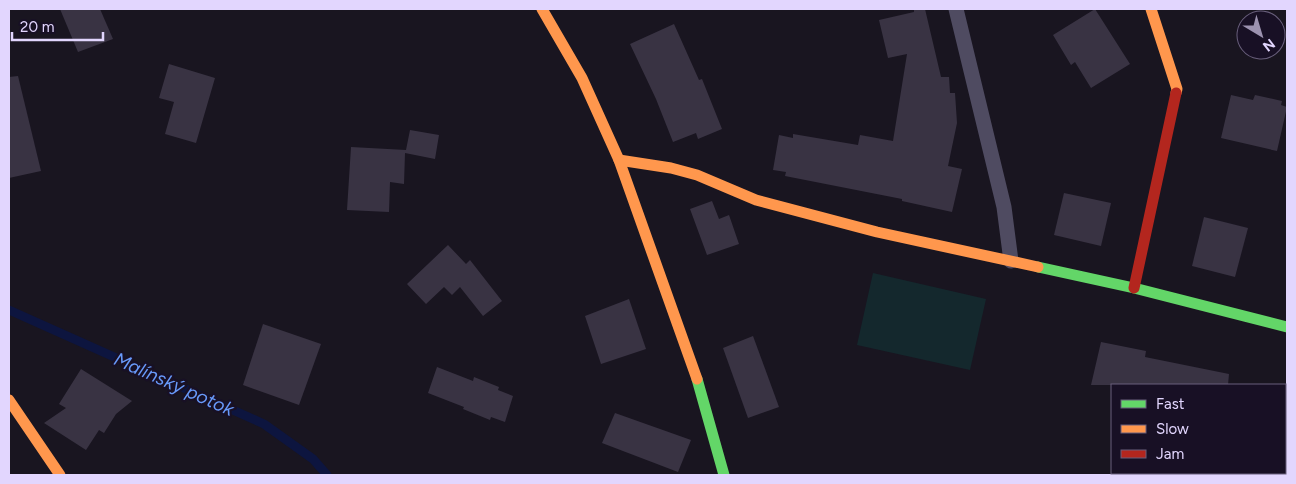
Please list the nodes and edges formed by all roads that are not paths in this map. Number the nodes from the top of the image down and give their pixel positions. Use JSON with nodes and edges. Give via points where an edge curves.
{"nodes":[{"id":1,"x":542,"y":9,"type":"edge"},
{"id":2,"x":956,"y":9,"type":"edge"},
{"id":3,"x":1151,"y":9,"type":"edge"},
{"id":4,"x":619,"y":160,"type":"junction"},
{"id":5,"x":1011,"y":261,"type":"junction"},
{"id":6,"x":1134,"y":288,"type":"junction"},
{"id":7,"x":1287,"y":327,"type":"edge"},
{"id":8,"x":9,"y":400,"type":"edge"},
{"id":9,"x":60,"y":475,"type":"edge"},
{"id":10,"x":724,"y":475,"type":"edge"}],
"edges":[{"from":1,"to":4,"type":"street","via":[[582,78]]},
{"from":2,"to":5,"type":"lane","via":[[1004,206]]},
{"from":3,"to":6,"type":"street","via":[[1177,89]]},
{"from":4,"to":5,"type":"street","via":[[680,170],[756,200]]},
{"from":4,"to":10,"type":"street","via":[[700,387]]},
{"from":5,"to":6,"type":"street"},
{"from":6,"to":7,"type":"street"},
{"from":8,"to":9,"type":"street"}]}
